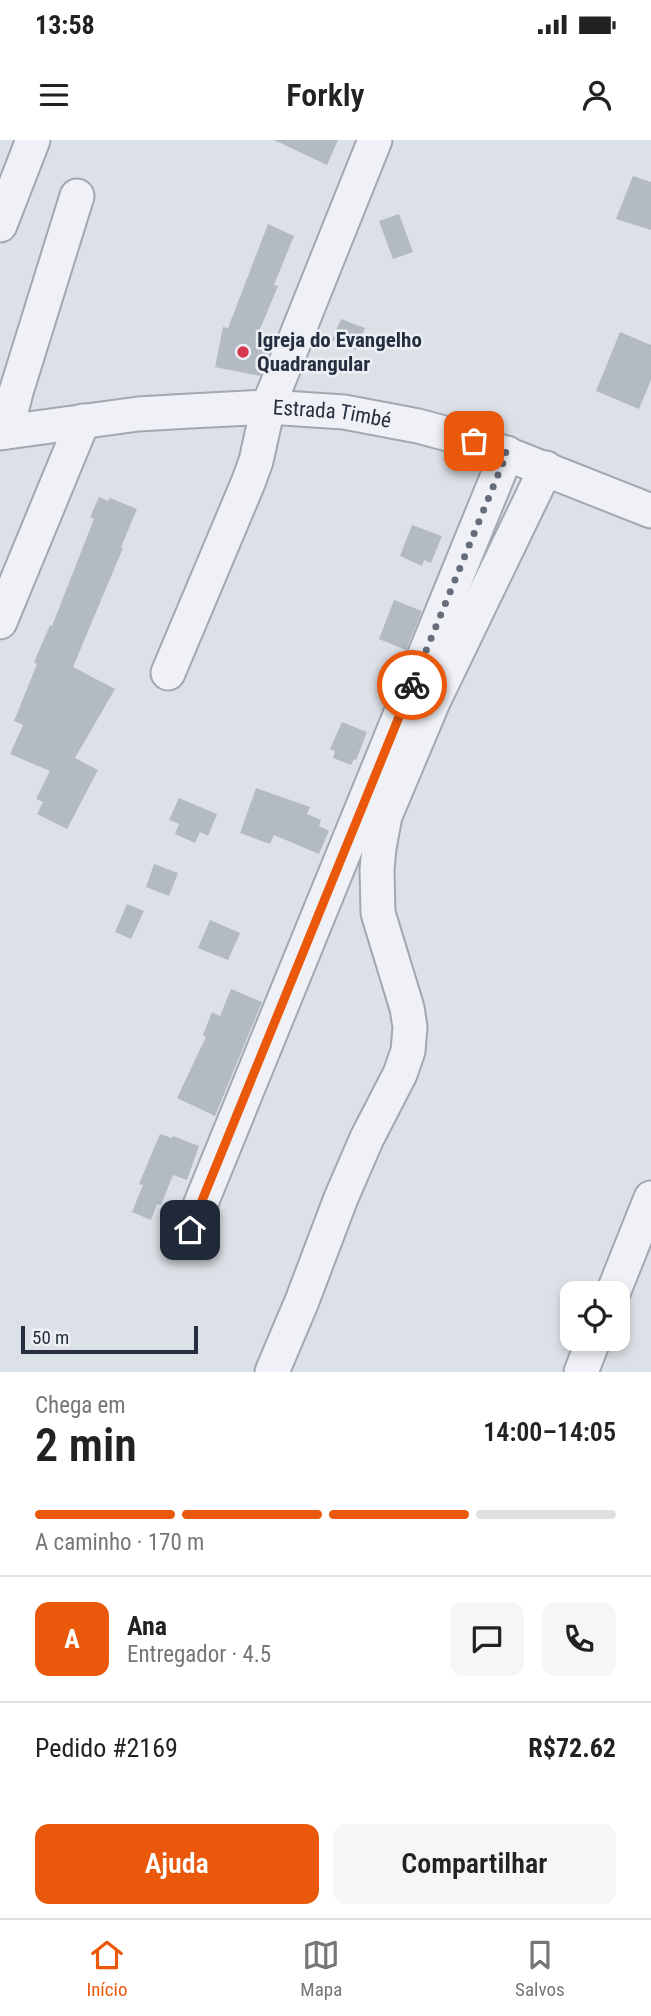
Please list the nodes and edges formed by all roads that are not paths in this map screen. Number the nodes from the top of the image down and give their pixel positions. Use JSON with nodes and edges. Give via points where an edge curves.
{"nodes":[{"id":1,"x":33,"y":140,"type":"edge"},
{"id":2,"x":374,"y":140,"type":"edge"},
{"id":3,"x":77,"y":196,"type":"dead end"},
{"id":4,"x":0,"y":225,"type":"edge"},
{"id":5,"x":268,"y":407,"type":"junction"},
{"id":6,"x":83,"y":421,"type":"junction"},
{"id":7,"x":3,"y":433,"type":"edge"},
{"id":8,"x":507,"y":453,"type":"junction"},
{"id":9,"x":546,"y":468,"type":"junction"},
{"id":10,"x":651,"y":511,"type":"edge"},
{"id":11,"x":0,"y":622,"type":"edge"},
{"id":12,"x":168,"y":673,"type":"dead end"},
{"id":13,"x":651,"y":1199,"type":"edge"},
{"id":14,"x":190,"y":1230,"type":"dead end"},
{"id":15,"x":618,"y":1281,"type":"edge"},
{"id":16,"x":589,"y":1351,"type":"edge"},
{"id":17,"x":272,"y":1372,"type":"edge"},
{"id":18,"x":581,"y":1372,"type":"edge"}],
"edges":[{"from":1,"to":4,"type":"street"},
{"from":2,"to":5,"type":"street"},
{"from":3,"to":7,"type":"street"},
{"from":5,"to":6,"type":"street","name":"Estrada Timbé"},
{"from":5,"to":8,"type":"street","name":"Estrada Timbé","via":[[344,412],[474,441]]},
{"from":5,"to":12,"type":"street","via":[[248,483]]},
{"from":6,"to":7,"type":"street","name":"Estrada Timbé"},
{"from":6,"to":11,"type":"street"},
{"from":8,"to":9,"type":"street","name":"Estrada Timbé"},
{"from":8,"to":14,"type":"street"},
{"from":9,"to":10,"type":"street","name":"Estrada Timbé"},
{"from":9,"to":17,"type":"street","via":[[433,702],[385,816],[377,869],[378,913],[407,1008],[408,1051],[341,1198]]},
{"from":13,"to":15,"type":"street"},
{"from":16,"to":18,"type":"street"}]}
